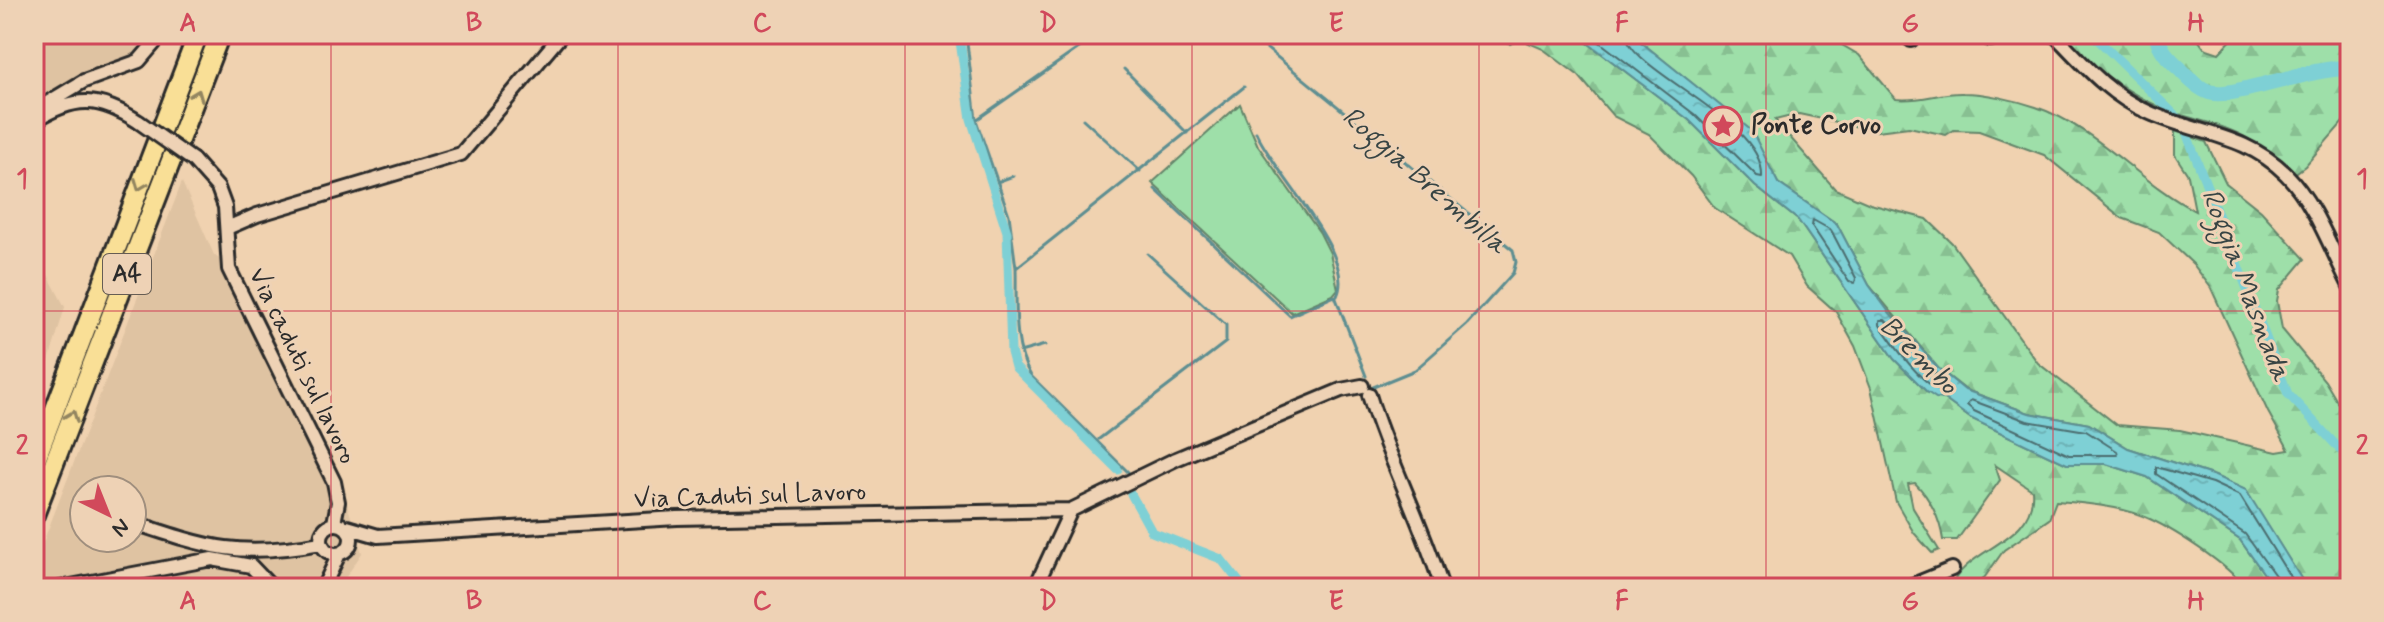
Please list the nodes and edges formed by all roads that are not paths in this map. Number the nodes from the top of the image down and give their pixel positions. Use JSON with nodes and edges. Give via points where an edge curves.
{"nodes":[{"id":1,"x":162,"y":34,"type":"edge"},
{"id":2,"x":198,"y":34,"type":"edge"},
{"id":3,"x":220,"y":34,"type":"edge"},
{"id":4,"x":562,"y":34,"type":"edge"},
{"id":5,"x":1980,"y":34,"type":"edge"},
{"id":6,"x":2008,"y":34,"type":"edge"},
{"id":7,"x":2054,"y":34,"type":"edge"},
{"id":8,"x":34,"y":111,"type":"edge"},
{"id":9,"x":34,"y":121,"type":"edge"},
{"id":10,"x":225,"y":207,"type":"junction"},
{"id":11,"x":257,"y":215,"type":"junction"},
{"id":12,"x":227,"y":228,"type":"junction"},
{"id":13,"x":2350,"y":286,"type":"edge"},
{"id":14,"x":34,"y":464,"type":"edge"},
{"id":15,"x":1071,"y":510,"type":"junction"},
{"id":16,"x":34,"y":515,"type":"edge"},
{"id":17,"x":340,"y":525,"type":"junction"},
{"id":18,"x":148,"y":527,"type":"edge"},
{"id":19,"x":321,"y":543,"type":"junction"},
{"id":20,"x":339,"y":554,"type":"junction"},
{"id":21,"x":1952,"y":569,"type":"dead end"},
{"id":22,"x":60,"y":588,"type":"edge"},
{"id":23,"x":272,"y":588,"type":"edge"},
{"id":24,"x":323,"y":588,"type":"edge"},
{"id":25,"x":1035,"y":588,"type":"edge"},
{"id":26,"x":1442,"y":588,"type":"edge"},
{"id":27,"x":1905,"y":588,"type":"edge"}],
"edges":[{"from":1,"to":8,"type":"street","via":[[139,61],[98,76]]},
{"from":2,"to":14,"type":"highway","number":"A4","one_way":true},
{"from":16,"to":3,"type":"highway","number":"A4","one_way":true},
{"from":4,"to":11,"type":"street","via":[[461,154]]},
{"from":5,"to":6,"type":"street","via":[[1999,39]]},
{"from":7,"to":13,"type":"street","via":[[2119,96],[2148,112],[2228,136],[2286,174],[2306,200]]},
{"from":9,"to":10,"type":"street","bridge":true,"via":[[50,111],[94,100],[117,107],[206,171]]},
{"from":10,"to":11,"type":"street"},
{"from":10,"to":12,"type":"street","name":"Via caduti sul lavoro"},
{"from":11,"to":12,"type":"street"},
{"from":12,"to":17,"type":"street","name":"Via caduti sul lavoro","via":[[229,269],[334,482]]},
{"from":15,"to":17,"type":"street","name":"Via Caduti sul Lavoro","via":[[677,518],[378,536]]},
{"from":15,"to":25,"type":"street"},
{"from":15,"to":26,"type":"street","via":[[1341,390],[1366,390]]},
{"from":17,"to":19,"type":"street","via":[[322,532]]},
{"from":17,"to":20,"type":"street","via":[[352,536],[351,545]]},
{"from":18,"to":19,"type":"street","via":[[247,552]]},
{"from":19,"to":20,"type":"street"},
{"from":20,"to":24,"type":"street"},
{"from":21,"to":27,"type":"street"},
{"from":22,"to":23,"type":"street","via":[[212,559],[251,566]]}]}
